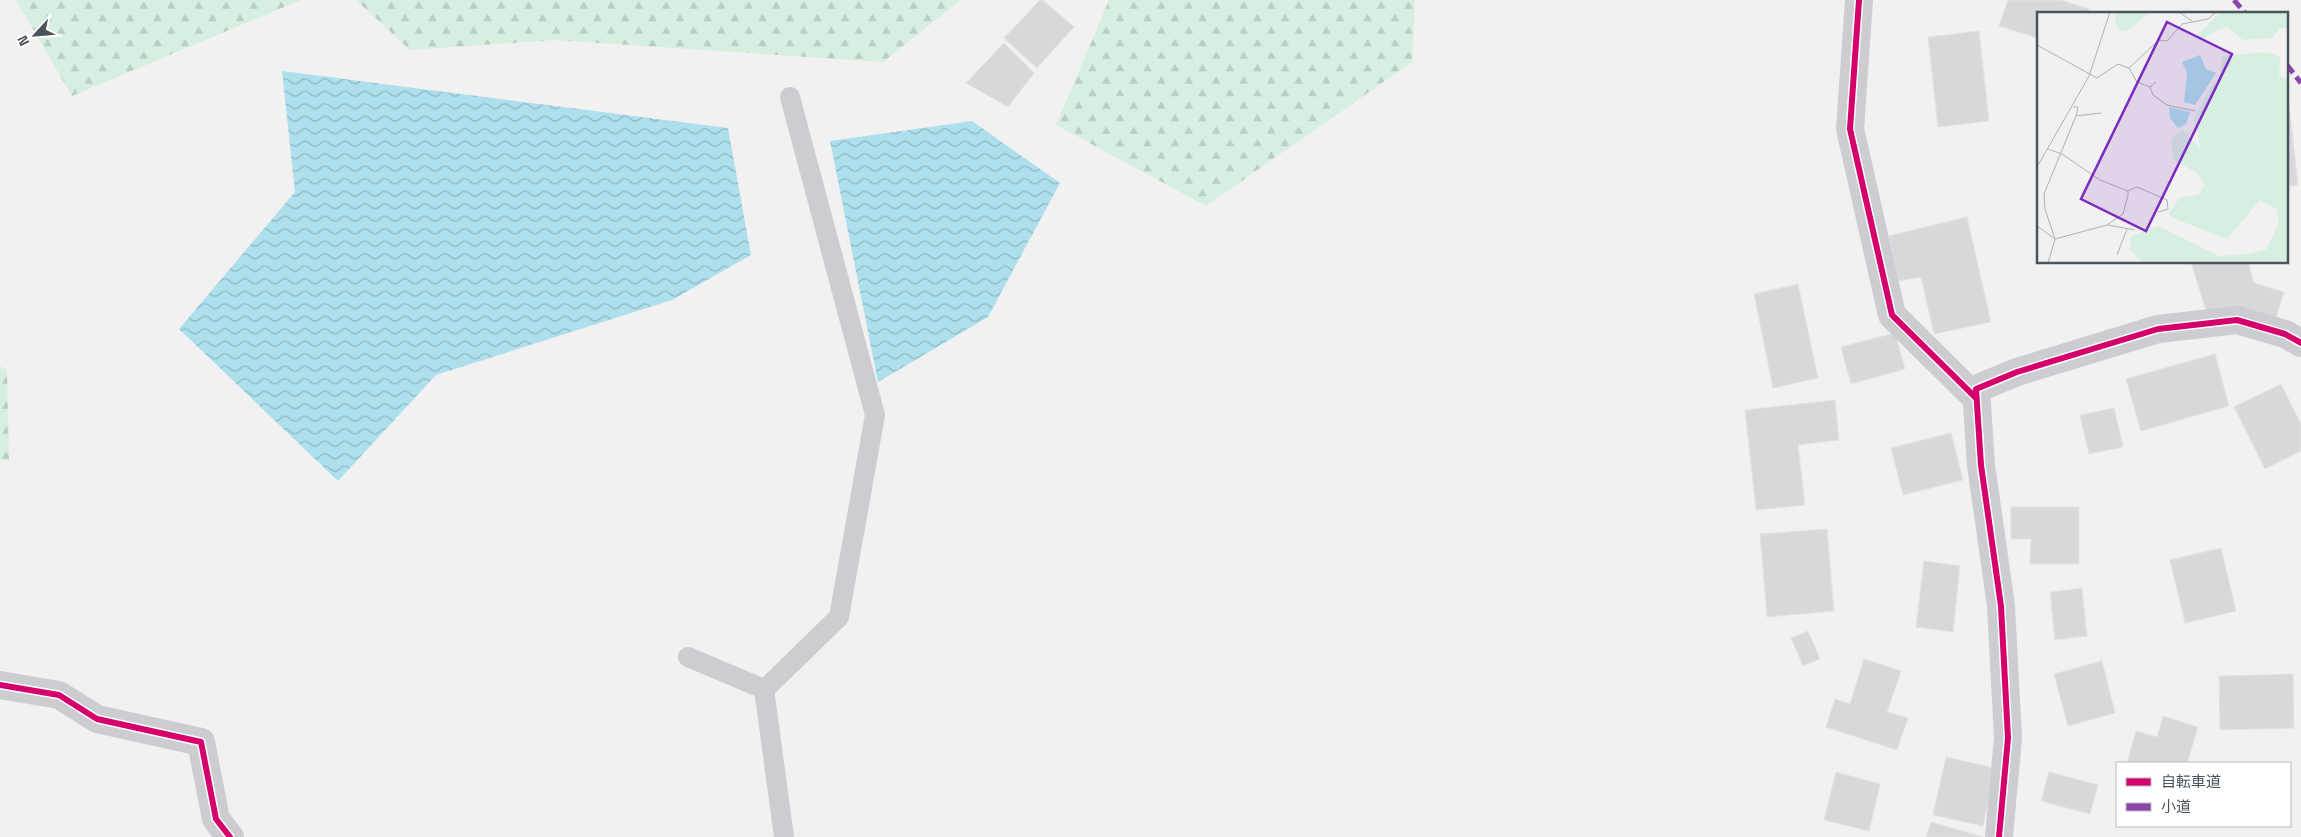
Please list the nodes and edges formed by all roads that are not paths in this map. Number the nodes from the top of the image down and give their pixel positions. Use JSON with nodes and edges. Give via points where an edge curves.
{"nodes":[{"id":1,"x":1859,"y":0,"type":"edge"},
{"id":2,"x":790,"y":98,"type":"dead end"},
{"id":3,"x":2301,"y":343,"type":"edge"},
{"id":4,"x":1976,"y":398,"type":"junction"},
{"id":5,"x":688,"y":656,"type":"dead end"},
{"id":6,"x":0,"y":685,"type":"edge"},
{"id":7,"x":764,"y":690,"type":"junction"},
{"id":8,"x":230,"y":837,"type":"edge"},
{"id":9,"x":784,"y":837,"type":"edge"},
{"id":10,"x":1999,"y":837,"type":"edge"}],
"edges":[{"from":1,"to":4,"type":"street","via":[[1850,129],[1892,315]]},
{"from":2,"to":7,"type":"lane","via":[[875,415],[839,617]]},
{"from":3,"to":4,"type":"street","via":[[2285,334],[2237,320],[2158,329],[2017,372],[1976,389]]},
{"from":4,"to":10,"type":"street","via":[[1981,465],[2001,606],[2008,738]]},
{"from":5,"to":7,"type":"lane"},
{"from":6,"to":8,"type":"street","via":[[59,695],[97,719],[201,742],[216,819]]},
{"from":7,"to":9,"type":"lane"}]}
